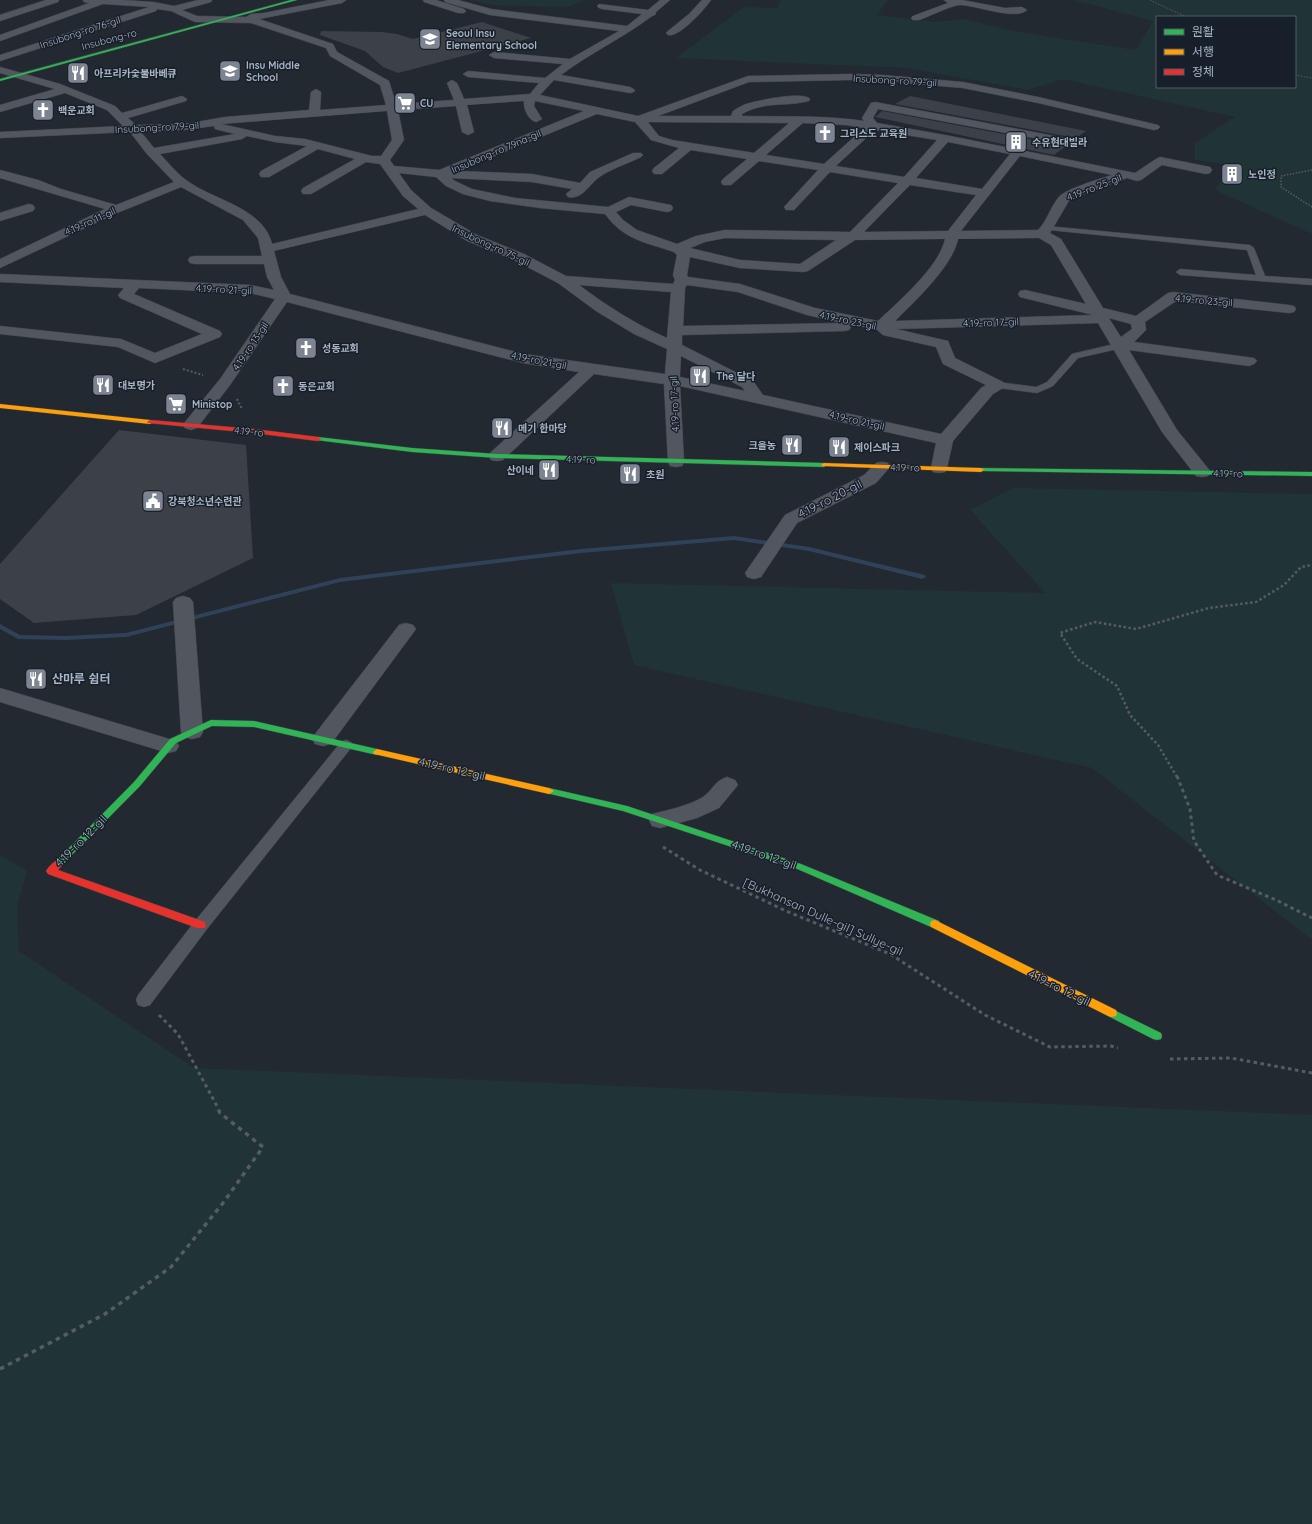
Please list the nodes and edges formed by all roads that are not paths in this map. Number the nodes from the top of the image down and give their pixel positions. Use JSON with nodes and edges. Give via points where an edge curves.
{"nodes":[{"id":1,"x":55,"y":0,"type":"edge"},
{"id":2,"x":87,"y":0,"type":"edge"},
{"id":3,"x":208,"y":0,"type":"edge"},
{"id":4,"x":295,"y":0,"type":"edge"},
{"id":5,"x":342,"y":0,"type":"edge"},
{"id":6,"x":427,"y":0,"type":"edge"},
{"id":7,"x":448,"y":0,"type":"edge"},
{"id":8,"x":666,"y":0,"type":"edge"},
{"id":9,"x":707,"y":0,"type":"edge"},
{"id":10,"x":948,"y":0,"type":"edge"},
{"id":11,"x":103,"y":1,"type":"edge"},
{"id":12,"x":123,"y":1,"type":"edge"},
{"id":13,"x":958,"y":2,"type":"junction"},
{"id":14,"x":161,"y":6,"type":"junction"},
{"id":15,"x":602,"y":6,"type":"dead end"},
{"id":16,"x":174,"y":8,"type":"junction"},
{"id":17,"x":1022,"y":10,"type":"dead end"},
{"id":18,"x":652,"y":13,"type":"junction"},
{"id":19,"x":0,"y":18,"type":"edge"},
{"id":20,"x":916,"y":18,"type":"dead end"},
{"id":21,"x":224,"y":19,"type":"junction"},
{"id":22,"x":489,"y":21,"type":"dead end"},
{"id":23,"x":629,"y":29,"type":"junction"},
{"id":24,"x":671,"y":33,"type":"dead end"},
{"id":25,"x":0,"y":38,"type":"edge"},
{"id":26,"x":290,"y":41,"type":"dead end"},
{"id":27,"x":494,"y":55,"type":"dead end"},
{"id":28,"x":0,"y":58,"type":"edge"},
{"id":29,"x":572,"y":62,"type":"junction"},
{"id":30,"x":0,"y":70,"type":"edge"},
{"id":31,"x":468,"y":74,"type":"dead end"},
{"id":32,"x":20,"y":75,"type":"junction"},
{"id":33,"x":549,"y":79,"type":"junction"},
{"id":34,"x":0,"y":80,"type":"edge"},
{"id":35,"x":452,"y":83,"type":"dead end"},
{"id":36,"x":65,"y":90,"type":"junction"},
{"id":37,"x":630,"y":90,"type":"dead end"},
{"id":38,"x":316,"y":92,"type":"dead end"},
{"id":39,"x":532,"y":97,"type":"junction"},
{"id":40,"x":182,"y":99,"type":"dead end"},
{"id":41,"x":805,"y":99,"type":"dead end"},
{"id":42,"x":462,"y":103,"type":"junction"},
{"id":43,"x":392,"y":108,"type":"junction"},
{"id":44,"x":0,"y":109,"type":"edge"},
{"id":45,"x":596,"y":110,"type":"junction"},
{"id":46,"x":314,"y":114,"type":"junction"},
{"id":47,"x":120,"y":117,"type":"junction"},
{"id":48,"x":639,"y":118,"type":"junction"},
{"id":49,"x":536,"y":119,"type":"dead end"},
{"id":50,"x":736,"y":119,"type":"junction"},
{"id":51,"x":800,"y":120,"type":"junction"},
{"id":52,"x":210,"y":124,"type":"junction"},
{"id":53,"x":873,"y":126,"type":"junction"},
{"id":54,"x":1154,"y":127,"type":"dead end"},
{"id":55,"x":133,"y":129,"type":"junction"},
{"id":56,"x":468,"y":132,"type":"dead end"},
{"id":57,"x":249,"y":134,"type":"junction"},
{"id":58,"x":0,"y":135,"type":"edge"},
{"id":59,"x":945,"y":138,"type":"junction"},
{"id":60,"x":1076,"y":143,"type":"dead end"},
{"id":61,"x":317,"y":145,"type":"junction"},
{"id":62,"x":688,"y":146,"type":"junction"},
{"id":63,"x":151,"y":152,"type":"junction"},
{"id":64,"x":1017,"y":153,"type":"junction"},
{"id":65,"x":637,"y":155,"type":"dead end"},
{"id":66,"x":758,"y":157,"type":"junction"},
{"id":67,"x":365,"y":158,"type":"junction"},
{"id":68,"x":387,"y":164,"type":"junction"},
{"id":69,"x":827,"y":168,"type":"junction"},
{"id":70,"x":1206,"y":170,"type":"dead end"},
{"id":71,"x":658,"y":171,"type":"dead end"},
{"id":72,"x":0,"y":174,"type":"edge"},
{"id":73,"x":265,"y":174,"type":"dead end"},
{"id":74,"x":440,"y":174,"type":"junction"},
{"id":75,"x":1126,"y":174,"type":"junction"},
{"id":76,"x":907,"y":181,"type":"junction"},
{"id":77,"x":727,"y":182,"type":"dead end"},
{"id":78,"x":182,"y":183,"type":"junction"},
{"id":79,"x":583,"y":187,"type":"junction"},
{"id":80,"x":307,"y":191,"type":"dead end"},
{"id":81,"x":984,"y":193,"type":"junction"},
{"id":82,"x":553,"y":205,"type":"junction"},
{"id":83,"x":790,"y":207,"type":"dead end"},
{"id":84,"x":29,"y":208,"type":"dead end"},
{"id":85,"x":667,"y":208,"type":"dead end"},
{"id":86,"x":117,"y":209,"type":"junction"},
{"id":87,"x":427,"y":211,"type":"junction"},
{"id":88,"x":609,"y":211,"type":"junction"},
{"id":89,"x":0,"y":217,"type":"edge"},
{"id":90,"x":1046,"y":231,"type":"junction"},
{"id":91,"x":952,"y":234,"type":"junction"},
{"id":92,"x":853,"y":236,"type":"junction"},
{"id":93,"x":678,"y":248,"type":"junction"},
{"id":94,"x":269,"y":254,"type":"junction"},
{"id":95,"x":195,"y":260,"type":"dead end"},
{"id":96,"x":0,"y":264,"type":"edge"},
{"id":97,"x":1180,"y":272,"type":"dead end"},
{"id":98,"x":0,"y":278,"type":"edge"},
{"id":99,"x":1262,"y":278,"type":"junction"},
{"id":100,"x":564,"y":280,"type":"junction"},
{"id":101,"x":1312,"y":282,"type":"edge"},
{"id":102,"x":680,"y":284,"type":"junction"},
{"id":103,"x":134,"y":285,"type":"junction"},
{"id":104,"x":1025,"y":294,"type":"dead end"},
{"id":105,"x":284,"y":296,"type":"junction"},
{"id":106,"x":1290,"y":309,"type":"dead end"},
{"id":107,"x":1099,"y":315,"type":"junction"},
{"id":108,"x":1138,"y":321,"type":"junction"},
{"id":109,"x":881,"y":326,"type":"junction"},
{"id":110,"x":0,"y":330,"type":"edge"},
{"id":111,"x":676,"y":331,"type":"junction"},
{"id":112,"x":1119,"y":346,"type":"junction"},
{"id":113,"x":675,"y":347,"type":"junction"},
{"id":114,"x":1249,"y":361,"type":"dead end"},
{"id":115,"x":591,"y":370,"type":"junction"},
{"id":116,"x":672,"y":380,"type":"junction"},
{"id":117,"x":998,"y":385,"type":"junction"},
{"id":118,"x":757,"y":398,"type":"junction"},
{"id":119,"x":0,"y":406,"type":"edge"},
{"id":120,"x":191,"y":425,"type":"junction"},
{"id":121,"x":945,"y":440,"type":"junction"},
{"id":122,"x":497,"y":456,"type":"junction"},
{"id":123,"x":676,"y":462,"type":"junction"},
{"id":124,"x":882,"y":467,"type":"junction"},
{"id":125,"x":940,"y":468,"type":"junction"},
{"id":126,"x":1202,"y":472,"type":"junction"},
{"id":127,"x":1312,"y":474,"type":"edge"},
{"id":128,"x":754,"y":573,"type":"dead end"},
{"id":129,"x":183,"y":602,"type":"dead end"},
{"id":130,"x":406,"y":630,"type":"dead end"},
{"id":131,"x":0,"y":695,"type":"edge"},
{"id":132,"x":192,"y":732,"type":"junction"},
{"id":133,"x":323,"y":739,"type":"junction"},
{"id":134,"x":346,"y":745,"type":"junction"},
{"id":135,"x":168,"y":746,"type":"junction"},
{"id":136,"x":727,"y":785,"type":"dead end"},
{"id":137,"x":652,"y":817,"type":"junction"},
{"id":138,"x":201,"y":925,"type":"junction"},
{"id":139,"x":144,"y":1000,"type":"road end"},
{"id":140,"x":1157,"y":1036,"type":"dead end"}],
"edges":[{"from":1,"to":19,"type":"street"},
{"from":2,"to":11,"type":"street","name":"Insubong-ro 76-gil"},
{"from":3,"to":16,"type":"street","name":"Insubong-ro 76-gil"},
{"from":4,"to":21,"type":"street","name":"Insubong-ro"},
{"from":5,"to":21,"type":"street","name":"Insubong-ro","via":[[264,16]]},
{"from":6,"to":22,"type":"street"},
{"from":7,"to":23,"type":"street","via":[[490,12]]},
{"from":8,"to":18,"type":"street"},
{"from":9,"to":24,"type":"street"},
{"from":10,"to":13,"type":"street"},
{"from":11,"to":12,"type":"street","name":"Insubong-ro 76-gil"},
{"from":11,"to":25,"type":"street","name":"Insubong-ro 76-gil"},
{"from":12,"to":14,"type":"street","name":"Insubong-ro 76-gil"},
{"from":13,"to":17,"type":"street","via":[[1005,11]]},
{"from":13,"to":20,"type":"street"},
{"from":14,"to":16,"type":"street","name":"Insubong-ro 76-gil"},
{"from":14,"to":28,"type":"street","name":"Insubong-ro 76-gil"},
{"from":15,"to":18,"type":"street"},
{"from":16,"to":21,"type":"street","name":"Insubong-ro 76-gil","via":[[195,19]]},
{"from":18,"to":23,"type":"street"},
{"from":21,"to":26,"type":"street"},
{"from":21,"to":32,"type":"street","name":"Insubong-ro"},
{"from":21,"to":43,"type":"street","via":[[252,20],[330,46],[333,54],[385,84]]},
{"from":23,"to":29,"type":"street"},
{"from":27,"to":29,"type":"street"},
{"from":29,"to":33,"type":"street"},
{"from":30,"to":32,"type":"street"},
{"from":31,"to":33,"type":"street"},
{"from":32,"to":34,"type":"street","name":"Insubong-ro"},
{"from":32,"to":36,"type":"street"},
{"from":33,"to":37,"type":"street"},
{"from":33,"to":39,"type":"street"},
{"from":35,"to":42,"type":"street"},
{"from":36,"to":44,"type":"street"},
{"from":36,"to":47,"type":"street","via":[[111,108]]},
{"from":38,"to":46,"type":"street"},
{"from":39,"to":42,"type":"street","name":"Insubong-ro 79-gil"},
{"from":39,"to":45,"type":"street","name":"Insubong-ro 79-gil"},
{"from":39,"to":49,"type":"street","via":[[529,106]]},
{"from":40,"to":47,"type":"street"},
{"from":41,"to":50,"type":"street","via":[[765,101],[746,106],[737,113]]},
{"from":42,"to":43,"type":"street","name":"Insubong-ro 79-gil"},
{"from":42,"to":56,"type":"street"},
{"from":43,"to":46,"type":"street","name":"Insubong-ro 79-gil"},
{"from":43,"to":68,"type":"street","via":[[398,140]]},
{"from":45,"to":48,"type":"street","name":"Insubong-ro 79-gil"},
{"from":45,"to":74,"type":"street","name":"Insubong-ro 79na-gil"},
{"from":46,"to":52,"type":"street","name":"Insubong-ro 79-gil","via":[[225,120]]},
{"from":47,"to":55,"type":"street"},
{"from":48,"to":50,"type":"street","name":"Insubong-ro 79-gil"},
{"from":48,"to":54,"type":"street","name":"Insubong-ro 79-gil","via":[[748,79],[856,78],[970,86]]},
{"from":48,"to":62,"type":"street","via":[[655,138]]},
{"from":50,"to":51,"type":"street","name":"Insubong-ro 79-gil"},
{"from":51,"to":53,"type":"street","name":"Insubong-ro 79-gil"},
{"from":51,"to":66,"type":"street"},
{"from":52,"to":55,"type":"street","name":"Insubong-ro 79-gil"},
{"from":52,"to":57,"type":"street"},
{"from":53,"to":59,"type":"street","name":"Insubong-ro 79-gil"},
{"from":53,"to":60,"type":"street","via":[[867,118],[875,104]]},
{"from":53,"to":69,"type":"street"},
{"from":55,"to":58,"type":"street","name":"Insubong-ro 79-gil"},
{"from":55,"to":63,"type":"street"},
{"from":57,"to":61,"type":"street"},
{"from":57,"to":63,"type":"street"},
{"from":59,"to":64,"type":"street","name":"Insubong-ro 79-gil"},
{"from":59,"to":76,"type":"street"},
{"from":61,"to":67,"type":"street"},
{"from":61,"to":73,"type":"street"},
{"from":62,"to":66,"type":"street"},
{"from":62,"to":71,"type":"street"},
{"from":63,"to":78,"type":"street"},
{"from":64,"to":75,"type":"street","name":"Insubong-ro 79-gil"},
{"from":64,"to":81,"type":"street"},
{"from":65,"to":79,"type":"street","via":[[594,175]]},
{"from":66,"to":69,"type":"street"},
{"from":66,"to":77,"type":"street"},
{"from":67,"to":68,"type":"street"},
{"from":67,"to":80,"type":"street"},
{"from":68,"to":74,"type":"street"},
{"from":68,"to":87,"type":"street","name":"Insubong-ro 75-gil","via":[[407,193]]},
{"from":69,"to":76,"type":"street"},
{"from":69,"to":83,"type":"street"},
{"from":70,"to":75,"type":"street","name":"4.19-ro 25-gil","via":[[1160,161],[1137,177]]},
{"from":72,"to":86,"type":"street","via":[[34,182],[57,192]]},
{"from":74,"to":79,"type":"street","name":"Insubong-ro 79na-gil","via":[[532,178]]},
{"from":74,"to":82,"type":"street","via":[[444,180],[457,188],[475,194]]},
{"from":75,"to":90,"type":"street","name":"4.19-ro 25-gil","via":[[1066,196],[1061,200]]},
{"from":76,"to":81,"type":"street"},
{"from":76,"to":92,"type":"street"},
{"from":78,"to":86,"type":"street","name":"4.19-ro 11-gil"},
{"from":78,"to":94,"type":"street","via":[[247,217],[264,237]]},
{"from":79,"to":82,"type":"street"},
{"from":81,"to":91,"type":"street"},
{"from":82,"to":88,"type":"street"},
{"from":84,"to":89,"type":"street"},
{"from":85,"to":88,"type":"street","via":[[628,201]]},
{"from":86,"to":96,"type":"street","name":"4.19-ro 11-gil"},
{"from":87,"to":94,"type":"street"},
{"from":87,"to":100,"type":"street","name":"Insubong-ro 75-gil","via":[[472,238],[519,257]]},
{"from":88,"to":93,"type":"street","via":[[618,223],[632,233]]},
{"from":90,"to":91,"type":"street"},
{"from":90,"to":99,"type":"lane","via":[[1250,248]]},
{"from":90,"to":107,"type":"street","via":[[1056,242]]},
{"from":91,"to":92,"type":"street"},
{"from":91,"to":109,"type":"street","via":[[953,241],[935,270]]},
{"from":92,"to":93,"type":"street","via":[[725,234],[701,239]]},
{"from":92,"to":93,"type":"street","via":[[803,268],[740,264]]},
{"from":93,"to":102,"type":"street","name":"4.19-ro 17-gil","via":[[684,255]]},
{"from":94,"to":95,"type":"street"},
{"from":94,"to":105,"type":"street","via":[[274,277]]},
{"from":97,"to":99,"type":"lane"},
{"from":98,"to":103,"type":"street","name":"4.19-ro 21-gil"},
{"from":99,"to":101,"type":"lane"},
{"from":100,"to":102,"type":"street","name":"Insubong-ro 75-gil"},
{"from":100,"to":113,"type":"street","name":"Insubong-ro 75-gil","via":[[601,308],[639,331]]},
{"from":102,"to":109,"type":"street","name":"4.19-ro 23-gil","via":[[740,288],[812,312]]},
{"from":102,"to":111,"type":"street","name":"4.19-ro 17-gil"},
{"from":103,"to":105,"type":"street","name":"4.19-ro 21-gil","via":[[250,289]]},
{"from":103,"to":110,"type":"street","via":[[126,295],[215,334],[156,358],[121,343]]},
{"from":104,"to":107,"type":"street"},
{"from":105,"to":115,"type":"street","name":"4.19-ro 21-gil","via":[[523,358]]},
{"from":105,"to":120,"type":"street","name":"4.19-ro 13-gil","via":[[225,382]]},
{"from":106,"to":108,"type":"street","name":"4.19-ro 23-gil","via":[[1173,296]]},
{"from":107,"to":108,"type":"street"},
{"from":107,"to":109,"type":"street","name":"4.19-ro 17-gil"},
{"from":107,"to":112,"type":"street"},
{"from":108,"to":112,"type":"street","name":"4.19-ro 23-gil","via":[[1139,330]]},
{"from":109,"to":111,"type":"street","name":"4.19-ro 17-gil"},
{"from":109,"to":117,"type":"street","name":"4.19-ro 23-gil","via":[[888,332],[943,344],[948,361]]},
{"from":111,"to":113,"type":"street","name":"4.19-ro 17-gil"},
{"from":112,"to":114,"type":"street","name":"4.19-ro 23-gil"},
{"from":112,"to":117,"type":"lane","name":"4.19-ro 23-gil","via":[[1075,356],[1050,384],[1037,390]]},
{"from":112,"to":126,"type":"street","via":[[1170,432]]},
{"from":113,"to":116,"type":"street","name":"4.19-ro 17-gil"},
{"from":113,"to":118,"type":"street","via":[[748,384]]},
{"from":115,"to":116,"type":"street","name":"4.19-ro 21-gil"},
{"from":115,"to":122,"type":"street"},
{"from":116,"to":118,"type":"street","name":"4.19-ro 21-gil"},
{"from":116,"to":123,"type":"street","name":"4.19-ro 17-gil"},
{"from":117,"to":121,"type":"street","via":[[987,390]]},
{"from":118,"to":121,"type":"street","name":"4.19-ro 21-gil"},
{"from":119,"to":120,"type":"street","name":"4.19-ro"},
{"from":120,"to":122,"type":"street","name":"4.19-ro","via":[[412,450]]},
{"from":121,"to":125,"type":"street"},
{"from":122,"to":123,"type":"street","name":"4.19-ro"},
{"from":123,"to":124,"type":"street","name":"4.19-ro"},
{"from":124,"to":125,"type":"street","name":"4.19-ro"},
{"from":124,"to":128,"type":"street","name":"4.19-ro 20-gil","via":[[870,479],[791,519]]},
{"from":125,"to":126,"type":"street","name":"4.19-ro","via":[[1051,472]]},
{"from":126,"to":127,"type":"street","name":"4.19-ro"},
{"from":129,"to":132,"type":"street"},
{"from":130,"to":133,"type":"street"},
{"from":131,"to":135,"type":"street"},
{"from":132,"to":133,"type":"street","name":"4.19-ro 12-gil","via":[[211,723],[254,724]]},
{"from":132,"to":135,"type":"street","name":"4.19-ro 12-gil"},
{"from":133,"to":134,"type":"street","name":"4.19-ro 12-gil"},
{"from":134,"to":137,"type":"street","name":"4.19-ro 12-gil","via":[[624,808]]},
{"from":134,"to":138,"type":"lane"},
{"from":135,"to":138,"type":"street","name":"4.19-ro 12-gil","via":[[138,784],[51,871]]},
{"from":136,"to":137,"type":"street","via":[[711,802],[689,812]]},
{"from":137,"to":140,"type":"street","name":"4.19-ro 12-gil","via":[[798,866],[921,917]]},
{"from":138,"to":139,"type":"lane"}]}
